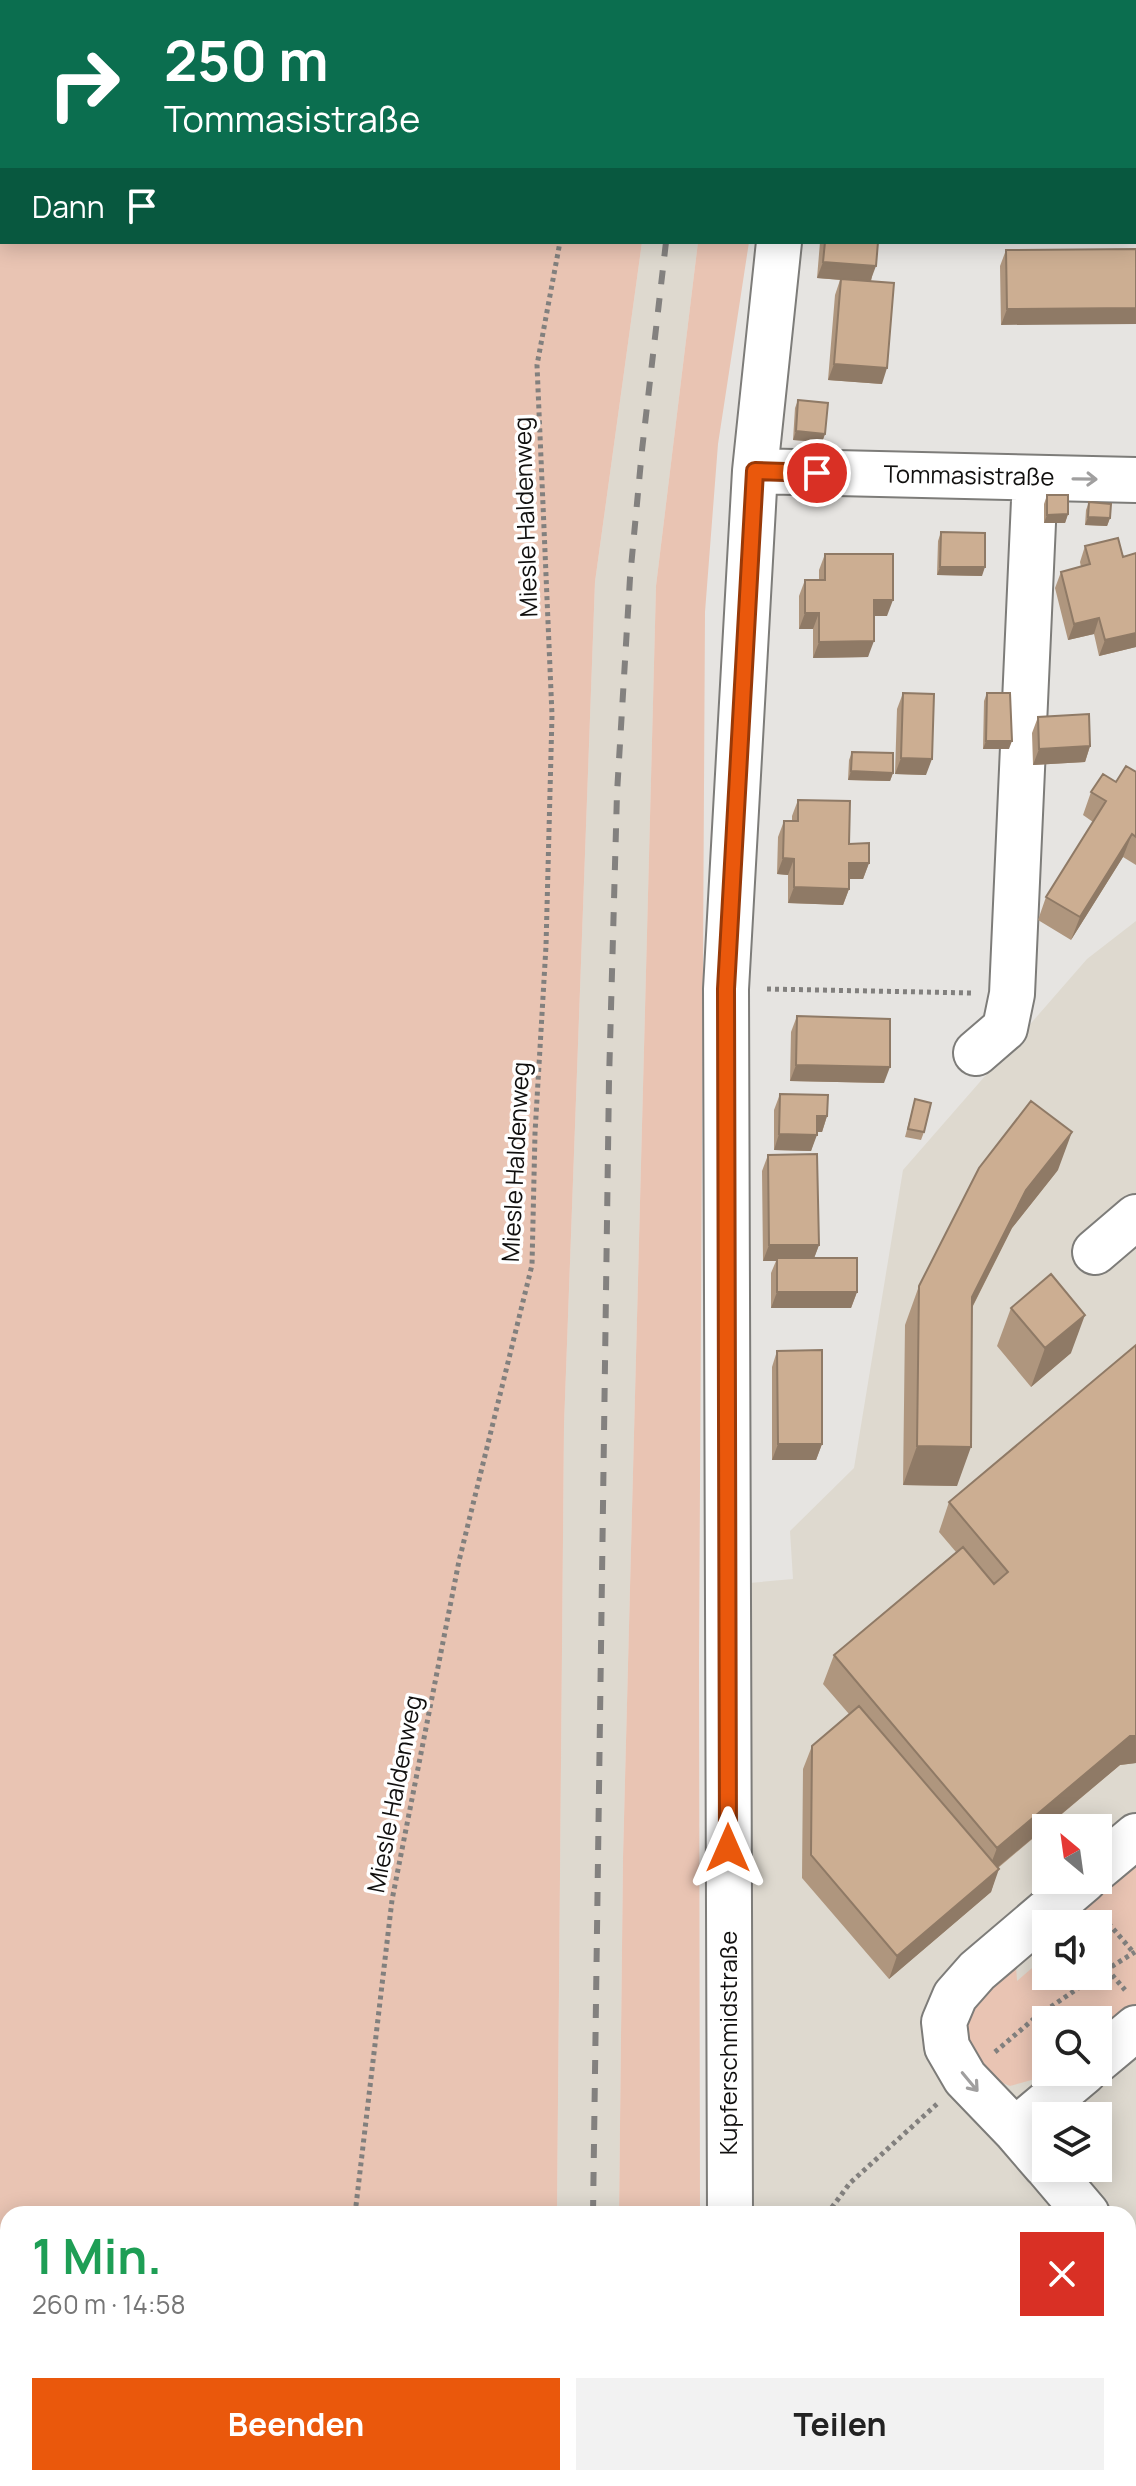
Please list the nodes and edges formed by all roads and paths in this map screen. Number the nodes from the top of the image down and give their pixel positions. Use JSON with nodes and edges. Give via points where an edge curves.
{"nodes":[{"id":1,"x":560,"y":244,"type":"edge"},
{"id":2,"x":779,"y":244,"type":"edge"},
{"id":3,"x":755,"y":471,"type":"junction"},
{"id":4,"x":1035,"y":478,"type":"junction"},
{"id":5,"x":1136,"y":480,"type":"edge"},
{"id":6,"x":726,"y":989,"type":"junction"},
{"id":7,"x":1012,"y":994,"type":"junction"},
{"id":8,"x":976,"y":1053,"type":"dead end"},
{"id":9,"x":1136,"y":1217,"type":"edge"},
{"id":10,"x":1095,"y":1252,"type":"dead end"},
{"id":11,"x":1136,"y":1836,"type":"edge"},
{"id":12,"x":1112,"y":1856,"type":"edge"},
{"id":13,"x":1068,"y":1894,"type":"edge"},
{"id":14,"x":1136,"y":1952,"type":"edge"},
{"id":15,"x":1112,"y":1966,"type":"edge"},
{"id":16,"x":1112,"y":1978,"type":"edge"},
{"id":17,"x":1076,"y":1990,"type":"edge"},
{"id":18,"x":1131,"y":2010,"type":"edge"},
{"id":19,"x":1112,"y":2039,"type":"edge"},
{"id":20,"x":965,"y":2078,"type":"junction"},
{"id":21,"x":1067,"y":2086,"type":"edge"},
{"id":22,"x":1015,"y":2130,"type":"junction"},
{"id":23,"x":1032,"y":2150,"type":"edge"},
{"id":24,"x":1060,"y":2182,"type":"edge"},
{"id":25,"x":356,"y":2206,"type":"edge"},
{"id":26,"x":730,"y":2206,"type":"edge"},
{"id":27,"x":833,"y":2206,"type":"edge"},
{"id":28,"x":1080,"y":2206,"type":"edge"}],
"edges":[{"from":1,"to":25,"type":"path","name":"Miesle Haldenweg","via":[[537,365],[552,715],[532,1265],[459,1561],[392,1900]]},
{"from":2,"to":3,"type":"street","name":"Kupferschmidstraße"},
{"from":3,"to":4,"type":"street","name":"Tommasistraße"},
{"from":3,"to":6,"type":"street","name":"Kupferschmidstraße"},
{"from":4,"to":5,"type":"street","name":"Tommasistraße","one_way":true},
{"from":4,"to":7,"type":"street"},
{"from":6,"to":7,"type":"path"},
{"from":6,"to":26,"type":"street","name":"Kupferschmidstraße"},
{"from":7,"to":8,"type":"street","via":[[1005,1028]]},
{"from":9,"to":10,"type":"street"},
{"from":11,"to":12,"type":"street"},
{"from":13,"to":20,"type":"street","via":[[955,1996],[944,2022],[947,2047]]},
{"from":14,"to":15,"type":"path"},
{"from":16,"to":18,"type":"path"},
{"from":17,"to":20,"type":"path"},
{"from":18,"to":19,"type":"street"},
{"from":20,"to":22,"type":"street","one_way":true},
{"from":20,"to":27,"type":"path","via":[[850,2183]]},
{"from":21,"to":22,"type":"street"},
{"from":22,"to":23,"type":"street"},
{"from":24,"to":28,"type":"street"}]}
